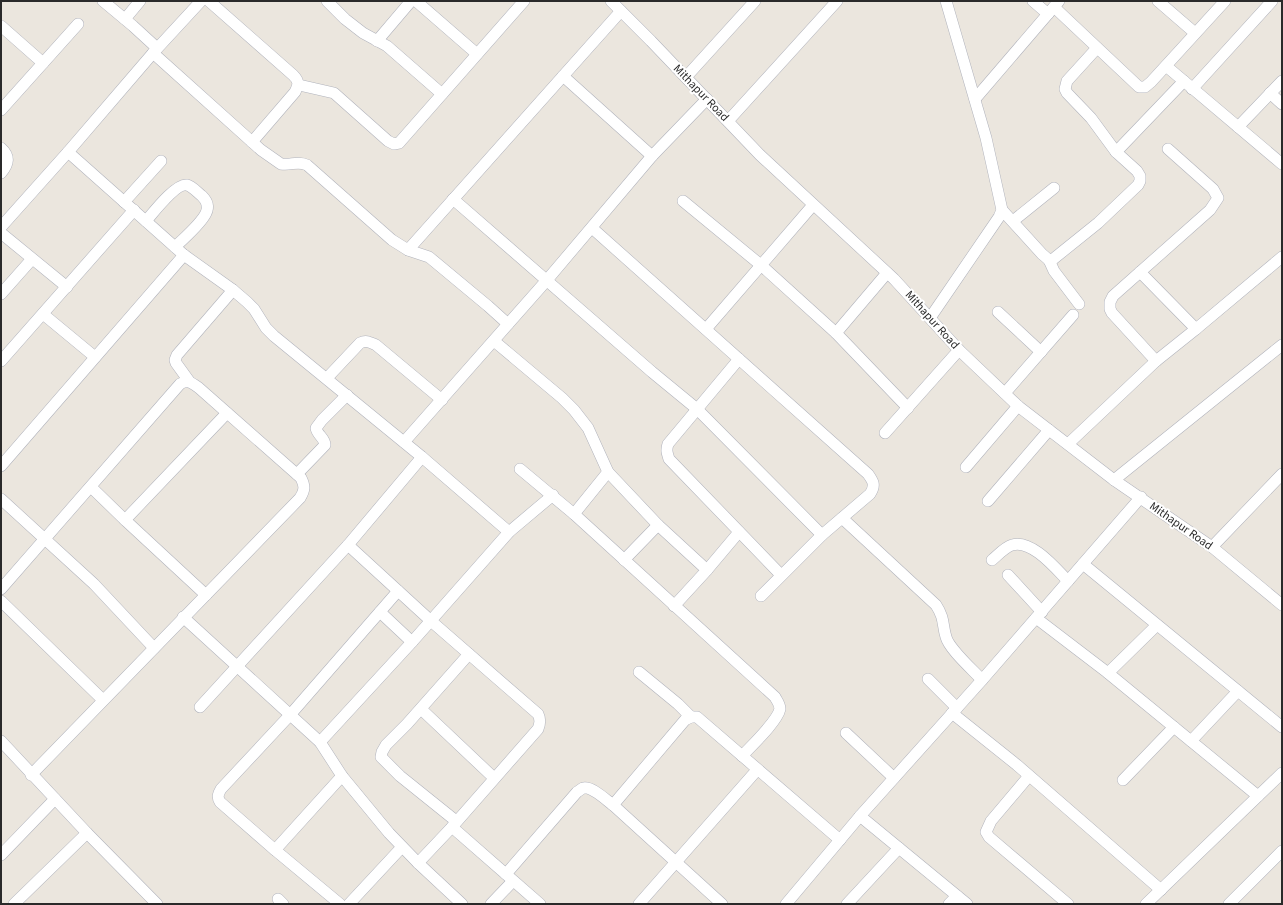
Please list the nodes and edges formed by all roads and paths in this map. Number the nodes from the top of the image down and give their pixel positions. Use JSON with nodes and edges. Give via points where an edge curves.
{"nodes":[{"id":1,"x":103,"y":1,"type":"edge"},
{"id":2,"x":140,"y":1,"type":"edge"},
{"id":3,"x":201,"y":1,"type":"edge"},
{"id":4,"x":209,"y":1,"type":"edge"},
{"id":5,"x":327,"y":1,"type":"edge"},
{"id":6,"x":411,"y":1,"type":"edge"},
{"id":7,"x":416,"y":1,"type":"edge"},
{"id":8,"x":524,"y":1,"type":"edge"},
{"id":9,"x":755,"y":1,"type":"edge"},
{"id":10,"x":837,"y":1,"type":"edge"},
{"id":11,"x":946,"y":1,"type":"edge"},
{"id":12,"x":1033,"y":1,"type":"edge"},
{"id":13,"x":1158,"y":1,"type":"edge"},
{"id":14,"x":1225,"y":1,"type":"edge"},
{"id":15,"x":1272,"y":1,"type":"edge"},
{"id":16,"x":616,"y":4,"type":"edge"},
{"id":17,"x":1053,"y":7,"type":"edge"},
{"id":18,"x":125,"y":19,"type":"junction"},
{"id":19,"x":78,"y":24,"type":"dead end"},
{"id":20,"x":1,"y":26,"type":"edge"},
{"id":21,"x":1195,"y":34,"type":"junction"},
{"id":22,"x":377,"y":41,"type":"junction"},
{"id":23,"x":1097,"y":48,"type":"junction"},
{"id":24,"x":155,"y":51,"type":"junction"},
{"id":25,"x":477,"y":54,"type":"junction"},
{"id":26,"x":43,"y":63,"type":"junction"},
{"id":27,"x":1166,"y":66,"type":"junction"},
{"id":28,"x":563,"y":76,"type":"junction"},
{"id":29,"x":686,"y":77,"type":"junction"},
{"id":30,"x":1282,"y":80,"type":"edge"},
{"id":31,"x":299,"y":85,"type":"junction"},
{"id":32,"x":1188,"y":85,"type":"junction"},
{"id":33,"x":1270,"y":93,"type":"junction"},
{"id":34,"x":442,"y":94,"type":"junction"},
{"id":35,"x":707,"y":99,"type":"junction"},
{"id":36,"x":975,"y":99,"type":"junction"},
{"id":37,"x":1282,"y":104,"type":"edge"},
{"id":38,"x":1,"y":110,"type":"edge"},
{"id":39,"x":728,"y":120,"type":"junction"},
{"id":40,"x":1238,"y":127,"type":"junction"},
{"id":41,"x":252,"y":142,"type":"junction"},
{"id":42,"x":1,"y":148,"type":"edge"},
{"id":43,"x":1168,"y":149,"type":"dead end"},
{"id":44,"x":68,"y":152,"type":"junction"},
{"id":45,"x":1116,"y":152,"type":"junction"},
{"id":46,"x":652,"y":156,"type":"junction"},
{"id":47,"x":161,"y":161,"type":"dead end"},
{"id":48,"x":1282,"y":164,"type":"edge"},
{"id":49,"x":1,"y":173,"type":"edge"},
{"id":50,"x":1054,"y":188,"type":"dead end"},
{"id":51,"x":453,"y":200,"type":"junction"},
{"id":52,"x":683,"y":200,"type":"dead end"},
{"id":53,"x":124,"y":202,"type":"junction"},
{"id":54,"x":813,"y":205,"type":"junction"},
{"id":55,"x":134,"y":210,"type":"junction"},
{"id":56,"x":1002,"y":210,"type":"junction"},
{"id":57,"x":146,"y":221,"type":"junction"},
{"id":58,"x":1013,"y":222,"type":"junction"},
{"id":59,"x":1,"y":227,"type":"edge"},
{"id":60,"x":592,"y":228,"type":"junction"},
{"id":61,"x":1,"y":233,"type":"edge"},
{"id":62,"x":175,"y":247,"type":"junction"},
{"id":63,"x":408,"y":250,"type":"junction"},
{"id":64,"x":184,"y":255,"type":"junction"},
{"id":65,"x":1282,"y":257,"type":"edge"},
{"id":66,"x":32,"y":259,"type":"junction"},
{"id":67,"x":1049,"y":260,"type":"junction"},
{"id":68,"x":762,"y":266,"type":"junction"},
{"id":69,"x":1140,"y":272,"type":"junction"},
{"id":70,"x":887,"y":273,"type":"junction"},
{"id":71,"x":547,"y":280,"type":"junction"},
{"id":72,"x":66,"y":287,"type":"junction"},
{"id":73,"x":233,"y":290,"type":"junction"},
{"id":74,"x":1,"y":294,"type":"edge"},
{"id":75,"x":1079,"y":304,"type":"dead end"},
{"id":76,"x":998,"y":312,"type":"dead end"},
{"id":77,"x":43,"y":314,"type":"junction"},
{"id":78,"x":1073,"y":315,"type":"dead end"},
{"id":79,"x":930,"y":318,"type":"junction"},
{"id":80,"x":508,"y":324,"type":"junction"},
{"id":81,"x":706,"y":329,"type":"junction"},
{"id":82,"x":1196,"y":330,"type":"junction"},
{"id":83,"x":836,"y":332,"type":"junction"},
{"id":84,"x":494,"y":341,"type":"junction"},
{"id":85,"x":1282,"y":345,"type":"edge"},
{"id":86,"x":959,"y":350,"type":"junction"},
{"id":87,"x":1041,"y":352,"type":"junction"},
{"id":88,"x":96,"y":357,"type":"junction"},
{"id":89,"x":739,"y":359,"type":"junction"},
{"id":90,"x":1,"y":361,"type":"edge"},
{"id":91,"x":1156,"y":361,"type":"junction"},
{"id":92,"x":327,"y":378,"type":"junction"},
{"id":93,"x":188,"y":381,"type":"junction"},
{"id":94,"x":1005,"y":393,"type":"junction"},
{"id":95,"x":347,"y":396,"type":"junction"},
{"id":96,"x":442,"y":400,"type":"junction"},
{"id":97,"x":1018,"y":406,"type":"junction"},
{"id":98,"x":908,"y":408,"type":"junction"},
{"id":99,"x":697,"y":409,"type":"junction"},
{"id":100,"x":227,"y":412,"type":"junction"},
{"id":101,"x":1049,"y":430,"type":"junction"},
{"id":102,"x":885,"y":432,"type":"dead end"},
{"id":103,"x":404,"y":442,"type":"junction"},
{"id":104,"x":1068,"y":444,"type":"junction"},
{"id":105,"x":422,"y":457,"type":"junction"},
{"id":106,"x":1,"y":466,"type":"edge"},
{"id":107,"x":966,"y":467,"type":"dead end"},
{"id":108,"x":520,"y":469,"type":"dead end"},
{"id":109,"x":608,"y":472,"type":"junction"},
{"id":110,"x":297,"y":474,"type":"junction"},
{"id":111,"x":1282,"y":474,"type":"edge"},
{"id":112,"x":1114,"y":480,"type":"junction"},
{"id":113,"x":91,"y":487,"type":"junction"},
{"id":114,"x":553,"y":496,"type":"junction"},
{"id":115,"x":1141,"y":497,"type":"junction"},
{"id":116,"x":1,"y":499,"type":"edge"},
{"id":117,"x":988,"y":502,"type":"dead end"},
{"id":118,"x":574,"y":514,"type":"junction"},
{"id":119,"x":842,"y":518,"type":"junction"},
{"id":120,"x":125,"y":520,"type":"junction"},
{"id":121,"x":658,"y":525,"type":"junction"},
{"id":122,"x":509,"y":532,"type":"junction"},
{"id":123,"x":739,"y":532,"type":"junction"},
{"id":124,"x":822,"y":534,"type":"junction"},
{"id":125,"x":45,"y":540,"type":"junction"},
{"id":126,"x":348,"y":544,"type":"junction"},
{"id":127,"x":1212,"y":547,"type":"junction"},
{"id":128,"x":624,"y":560,"type":"junction"},
{"id":129,"x":992,"y":560,"type":"dead end"},
{"id":130,"x":1083,"y":564,"type":"junction"},
{"id":131,"x":707,"y":570,"type":"junction"},
{"id":132,"x":781,"y":575,"type":"junction"},
{"id":133,"x":1008,"y":575,"type":"dead end"},
{"id":134,"x":1068,"y":581,"type":"junction"},
{"id":135,"x":1,"y":589,"type":"edge"},
{"id":136,"x":398,"y":591,"type":"junction"},
{"id":137,"x":206,"y":595,"type":"junction"},
{"id":138,"x":761,"y":596,"type":"dead end"},
{"id":139,"x":1,"y":601,"type":"edge"},
{"id":140,"x":1282,"y":605,"type":"edge"},
{"id":141,"x":674,"y":606,"type":"junction"},
{"id":142,"x":380,"y":612,"type":"junction"},
{"id":143,"x":1039,"y":615,"type":"junction"},
{"id":144,"x":183,"y":617,"type":"junction"},
{"id":145,"x":431,"y":621,"type":"junction"},
{"id":146,"x":1157,"y":624,"type":"junction"},
{"id":147,"x":412,"y":642,"type":"junction"},
{"id":148,"x":154,"y":648,"type":"junction"},
{"id":149,"x":469,"y":654,"type":"junction"},
{"id":150,"x":237,"y":667,"type":"junction"},
{"id":151,"x":639,"y":672,"type":"dead end"},
{"id":152,"x":1108,"y":673,"type":"junction"},
{"id":153,"x":928,"y":679,"type":"dead end"},
{"id":154,"x":982,"y":680,"type":"junction"},
{"id":155,"x":1238,"y":691,"type":"junction"},
{"id":156,"x":103,"y":700,"type":"junction"},
{"id":157,"x":200,"y":707,"type":"dead end"},
{"id":158,"x":421,"y":709,"type":"junction"},
{"id":159,"x":955,"y":711,"type":"junction"},
{"id":160,"x":290,"y":715,"type":"junction"},
{"id":161,"x":691,"y":717,"type":"junction"},
{"id":162,"x":1174,"y":727,"type":"junction"},
{"id":163,"x":1282,"y":727,"type":"edge"},
{"id":164,"x":846,"y":733,"type":"dead end"},
{"id":165,"x":1,"y":741,"type":"edge"},
{"id":166,"x":1190,"y":741,"type":"junction"},
{"id":167,"x":320,"y":742,"type":"junction"},
{"id":168,"x":742,"y":756,"type":"junction"},
{"id":169,"x":757,"y":770,"type":"junction"},
{"id":170,"x":1282,"y":773,"type":"edge"},
{"id":171,"x":31,"y":775,"type":"junction"},
{"id":172,"x":342,"y":776,"type":"junction"},
{"id":173,"x":1029,"y":776,"type":"junction"},
{"id":174,"x":494,"y":778,"type":"junction"},
{"id":175,"x":894,"y":778,"type":"junction"},
{"id":176,"x":1123,"y":780,"type":"dead end"},
{"id":177,"x":1258,"y":796,"type":"junction"},
{"id":178,"x":55,"y":799,"type":"junction"},
{"id":179,"x":613,"y":805,"type":"junction"},
{"id":180,"x":860,"y":816,"type":"junction"},
{"id":181,"x":454,"y":824,"type":"junction"},
{"id":182,"x":87,"y":833,"type":"junction"},
{"id":183,"x":840,"y":840,"type":"junction"},
{"id":184,"x":402,"y":847,"type":"junction"},
{"id":185,"x":898,"y":848,"type":"junction"},
{"id":186,"x":274,"y":850,"type":"junction"},
{"id":187,"x":1282,"y":851,"type":"edge"},
{"id":188,"x":1,"y":855,"type":"edge"},
{"id":189,"x":676,"y":862,"type":"junction"},
{"id":190,"x":418,"y":863,"type":"junction"},
{"id":191,"x":509,"y":877,"type":"junction"},
{"id":192,"x":1161,"y":890,"type":"junction"},
{"id":193,"x":957,"y":896,"type":"junction"},
{"id":194,"x":15,"y":904,"type":"edge"},
{"id":195,"x":157,"y":904,"type":"edge"},
{"id":196,"x":340,"y":904,"type":"edge"},
{"id":197,"x":348,"y":904,"type":"edge"},
{"id":198,"x":462,"y":904,"type":"edge"},
{"id":199,"x":491,"y":904,"type":"edge"},
{"id":200,"x":540,"y":904,"type":"edge"},
{"id":201,"x":639,"y":904,"type":"edge"},
{"id":202,"x":722,"y":904,"type":"edge"},
{"id":203,"x":786,"y":904,"type":"edge"},
{"id":204,"x":847,"y":904,"type":"edge"},
{"id":205,"x":949,"y":904,"type":"edge"},
{"id":206,"x":967,"y":904,"type":"edge"},
{"id":207,"x":1068,"y":904,"type":"edge"},
{"id":208,"x":1146,"y":904,"type":"edge"},
{"id":209,"x":1229,"y":904,"type":"edge"}],
"edges":[{"from":1,"to":18,"type":"street"},
{"from":2,"to":18,"type":"street"},
{"from":3,"to":24,"type":"street"},
{"from":4,"to":31,"type":"street","via":[[294,74]]},
{"from":5,"to":22,"type":"street","via":[[363,33]]},
{"from":6,"to":22,"type":"street"},
{"from":7,"to":25,"type":"street"},
{"from":8,"to":25,"type":"street"},
{"from":9,"to":29,"type":"street"},
{"from":10,"to":39,"type":"street"},
{"from":11,"to":36,"type":"street"},
{"from":12,"to":17,"type":"street"},
{"from":13,"to":21,"type":"street"},
{"from":14,"to":21,"type":"street"},
{"from":15,"to":32,"type":"street"},
{"from":16,"to":28,"type":"street"},
{"from":16,"to":29,"type":"street","name":"Mithapur Road"},
{"from":17,"to":23,"type":"street"},
{"from":17,"to":36,"type":"street"},
{"from":18,"to":24,"type":"street"},
{"from":19,"to":26,"type":"street"},
{"from":20,"to":26,"type":"street"},
{"from":21,"to":27,"type":"street"},
{"from":22,"to":34,"type":"street","via":[[397,54]]},
{"from":23,"to":27,"type":"street","via":[[1139,87],[1145,87]]},
{"from":23,"to":45,"type":"street","via":[[1067,80],[1065,89]]},
{"from":24,"to":41,"type":"street"},
{"from":24,"to":44,"type":"street"},
{"from":25,"to":34,"type":"street"},
{"from":26,"to":38,"type":"street"},
{"from":27,"to":32,"type":"street"},
{"from":28,"to":46,"type":"street"},
{"from":28,"to":51,"type":"street"},
{"from":29,"to":35,"type":"street","name":"Mithapur Road"},
{"from":30,"to":33,"type":"street"},
{"from":31,"to":34,"type":"street","via":[[334,93],[394,144],[404,138]]},
{"from":31,"to":41,"type":"street"},
{"from":32,"to":40,"type":"street"},
{"from":32,"to":45,"type":"street"},
{"from":33,"to":37,"type":"street"},
{"from":33,"to":40,"type":"street"},
{"from":35,"to":39,"type":"street","name":"Mithapur Road"},
{"from":35,"to":46,"type":"street"},
{"from":36,"to":56,"type":"street"},
{"from":39,"to":54,"type":"street","name":"Mithapur Road","via":[[760,155]]},
{"from":40,"to":48,"type":"street"},
{"from":41,"to":63,"type":"street","via":[[281,164],[298,162],[307,165],[392,240]]},
{"from":42,"to":49,"type":"street","via":[[8,157],[7,165]]},
{"from":43,"to":69,"type":"street","via":[[1213,189],[1218,198],[1210,210]]},
{"from":44,"to":53,"type":"street"},
{"from":44,"to":59,"type":"street"},
{"from":45,"to":67,"type":"street","via":[[1137,171],[1140,176],[1138,185],[1098,223],[1055,258]]},
{"from":46,"to":60,"type":"street"},
{"from":47,"to":53,"type":"street"},
{"from":50,"to":58,"type":"street"},
{"from":51,"to":63,"type":"street"},
{"from":51,"to":71,"type":"street"},
{"from":52,"to":68,"type":"street"},
{"from":53,"to":55,"type":"street"},
{"from":54,"to":68,"type":"street"},
{"from":54,"to":70,"type":"street","name":"Mithapur Road"},
{"from":55,"to":57,"type":"street"},
{"from":55,"to":72,"type":"street"},
{"from":56,"to":58,"type":"street"},
{"from":56,"to":79,"type":"street"},
{"from":57,"to":62,"type":"street"},
{"from":57,"to":62,"type":"street","via":[[182,186],[187,185],[205,199],[208,206],[203,219]]},
{"from":58,"to":67,"type":"street"},
{"from":60,"to":71,"type":"street"},
{"from":60,"to":81,"type":"street"},
{"from":61,"to":66,"type":"street"},
{"from":62,"to":64,"type":"street"},
{"from":63,"to":80,"type":"street","via":[[423,254],[440,266]]},
{"from":64,"to":73,"type":"street"},
{"from":64,"to":88,"type":"street"},
{"from":65,"to":82,"type":"street"},
{"from":66,"to":72,"type":"street"},
{"from":66,"to":74,"type":"street"},
{"from":67,"to":75,"type":"street","via":[[1054,271]]},
{"from":68,"to":81,"type":"street"},
{"from":68,"to":83,"type":"street"},
{"from":69,"to":82,"type":"street"},
{"from":69,"to":91,"type":"street","via":[[1113,296],[1110,309]]},
{"from":70,"to":79,"type":"street","name":"Mithapur Road"},
{"from":70,"to":83,"type":"street"},
{"from":71,"to":80,"type":"street"},
{"from":71,"to":99,"type":"street"},
{"from":72,"to":77,"type":"street"},
{"from":73,"to":92,"type":"street","via":[[250,305],[274,336]]},
{"from":73,"to":93,"type":"street","via":[[177,355],[176,363]]},
{"from":76,"to":87,"type":"street"},
{"from":77,"to":88,"type":"street"},
{"from":77,"to":90,"type":"street"},
{"from":78,"to":87,"type":"street"},
{"from":79,"to":86,"type":"street","name":"Mithapur Road"},
{"from":80,"to":84,"type":"street"},
{"from":81,"to":89,"type":"street"},
{"from":82,"to":91,"type":"street"},
{"from":83,"to":98,"type":"street"},
{"from":84,"to":96,"type":"street"},
{"from":84,"to":109,"type":"street","via":[[574,410],[588,428]]},
{"from":85,"to":112,"type":"street"},
{"from":86,"to":94,"type":"street","name":"Mithapur Road"},
{"from":86,"to":98,"type":"street"},
{"from":87,"to":94,"type":"street"},
{"from":88,"to":106,"type":"street"},
{"from":89,"to":99,"type":"street"},
{"from":89,"to":119,"type":"street","via":[[872,480],[874,489]]},
{"from":91,"to":104,"type":"street"},
{"from":92,"to":95,"type":"street"},
{"from":92,"to":96,"type":"street","via":[[360,343],[369,341]]},
{"from":93,"to":100,"type":"street"},
{"from":93,"to":113,"type":"street","via":[[180,384]]},
{"from":94,"to":97,"type":"street","name":"Mithapur Road"},
{"from":95,"to":103,"type":"street"},
{"from":95,"to":110,"type":"street","via":[[316,428],[325,445]]},
{"from":96,"to":103,"type":"street"},
{"from":97,"to":101,"type":"street","name":"Mithapur Road"},
{"from":97,"to":107,"type":"street"},
{"from":98,"to":102,"type":"street"},
{"from":99,"to":123,"type":"street","via":[[668,444],[667,454]]},
{"from":99,"to":124,"type":"street"},
{"from":100,"to":110,"type":"street"},
{"from":100,"to":120,"type":"street"},
{"from":101,"to":104,"type":"street","name":"Mithapur Road"},
{"from":101,"to":117,"type":"street"},
{"from":103,"to":105,"type":"street"},
{"from":104,"to":112,"type":"street","name":"Mithapur Road"},
{"from":105,"to":122,"type":"street"},
{"from":105,"to":126,"type":"street"},
{"from":108,"to":114,"type":"street"},
{"from":109,"to":118,"type":"street"},
{"from":109,"to":121,"type":"street"},
{"from":110,"to":137,"type":"street","via":[[304,486],[300,498]]},
{"from":111,"to":127,"type":"street"},
{"from":112,"to":115,"type":"street","name":"Mithapur Road"},
{"from":113,"to":120,"type":"street"},
{"from":113,"to":125,"type":"street"},
{"from":114,"to":118,"type":"street"},
{"from":114,"to":122,"type":"street"},
{"from":115,"to":127,"type":"street","name":"Mithapur Road"},
{"from":115,"to":130,"type":"street"},
{"from":116,"to":125,"type":"street"},
{"from":118,"to":128,"type":"street"},
{"from":119,"to":124,"type":"street"},
{"from":119,"to":154,"type":"street","via":[[936,606],[942,614],[950,646]]},
{"from":120,"to":137,"type":"street"},
{"from":121,"to":128,"type":"street"},
{"from":121,"to":131,"type":"street"},
{"from":122,"to":145,"type":"street"},
{"from":123,"to":131,"type":"street"},
{"from":123,"to":132,"type":"street"},
{"from":124,"to":132,"type":"street"},
{"from":125,"to":135,"type":"street"},
{"from":125,"to":148,"type":"street","via":[[94,584]]},
{"from":126,"to":136,"type":"street"},
{"from":126,"to":150,"type":"street"},
{"from":127,"to":140,"type":"street","name":"Mithapur Road"},
{"from":128,"to":141,"type":"street"},
{"from":129,"to":134,"type":"street","via":[[1010,546],[1021,545],[1039,552]]},
{"from":130,"to":134,"type":"street"},
{"from":130,"to":146,"type":"street"},
{"from":131,"to":141,"type":"street"},
{"from":132,"to":138,"type":"street"},
{"from":133,"to":143,"type":"street"},
{"from":134,"to":143,"type":"street"},
{"from":136,"to":142,"type":"street"},
{"from":136,"to":145,"type":"street"},
{"from":137,"to":144,"type":"street"},
{"from":139,"to":156,"type":"street"},
{"from":141,"to":168,"type":"street","via":[[779,703],[777,715]]},
{"from":142,"to":147,"type":"street"},
{"from":142,"to":160,"type":"street"},
{"from":143,"to":152,"type":"street"},
{"from":143,"to":154,"type":"street"},
{"from":144,"to":148,"type":"street"},
{"from":144,"to":150,"type":"street"},
{"from":145,"to":147,"type":"street"},
{"from":145,"to":149,"type":"street"},
{"from":146,"to":152,"type":"street"},
{"from":146,"to":155,"type":"street"},
{"from":147,"to":167,"type":"street"},
{"from":148,"to":156,"type":"street"},
{"from":149,"to":158,"type":"street"},
{"from":149,"to":174,"type":"street","via":[[540,718],[538,730]]},
{"from":150,"to":157,"type":"street"},
{"from":150,"to":160,"type":"street"},
{"from":151,"to":161,"type":"street"},
{"from":152,"to":162,"type":"street"},
{"from":153,"to":159,"type":"street"},
{"from":154,"to":159,"type":"street"},
{"from":155,"to":163,"type":"street"},
{"from":155,"to":166,"type":"street"},
{"from":156,"to":171,"type":"street"},
{"from":158,"to":174,"type":"street"},
{"from":158,"to":181,"type":"street","via":[[386,745],[381,758]]},
{"from":159,"to":173,"type":"street"},
{"from":159,"to":175,"type":"street"},
{"from":160,"to":167,"type":"street"},
{"from":160,"to":186,"type":"street","via":[[218,794],[220,802]]},
{"from":161,"to":168,"type":"street","via":[[697,717]]},
{"from":161,"to":179,"type":"street","via":[[685,720]]},
{"from":162,"to":166,"type":"street"},
{"from":162,"to":176,"type":"street"},
{"from":164,"to":175,"type":"street"},
{"from":165,"to":171,"type":"street"},
{"from":166,"to":177,"type":"street"},
{"from":167,"to":172,"type":"street"},
{"from":168,"to":169,"type":"street"},
{"from":169,"to":183,"type":"street"},
{"from":169,"to":189,"type":"street"},
{"from":170,"to":177,"type":"street"},
{"from":171,"to":178,"type":"street"},
{"from":172,"to":184,"type":"street"},
{"from":172,"to":186,"type":"street"},
{"from":173,"to":192,"type":"street"},
{"from":173,"to":207,"type":"street","via":[[991,821],[986,832]]},
{"from":174,"to":181,"type":"street"},
{"from":175,"to":180,"type":"street"},
{"from":177,"to":192,"type":"street"},
{"from":178,"to":182,"type":"street"},
{"from":178,"to":188,"type":"street"},
{"from":179,"to":189,"type":"street"},
{"from":179,"to":191,"type":"street","via":[[589,788],[577,792]]},
{"from":180,"to":183,"type":"street"},
{"from":180,"to":185,"type":"street"},
{"from":181,"to":190,"type":"street"},
{"from":181,"to":191,"type":"street"},
{"from":182,"to":194,"type":"street"},
{"from":182,"to":195,"type":"street"},
{"from":183,"to":203,"type":"street"},
{"from":184,"to":190,"type":"street"},
{"from":184,"to":197,"type":"street"},
{"from":185,"to":193,"type":"street"},
{"from":185,"to":204,"type":"street"},
{"from":186,"to":196,"type":"street"},
{"from":187,"to":209,"type":"street"},
{"from":189,"to":201,"type":"street"},
{"from":189,"to":202,"type":"street"},
{"from":190,"to":198,"type":"street"},
{"from":191,"to":199,"type":"street"},
{"from":191,"to":200,"type":"street"},
{"from":192,"to":208,"type":"street"},
{"from":193,"to":205,"type":"street"},
{"from":193,"to":206,"type":"street"}]}
